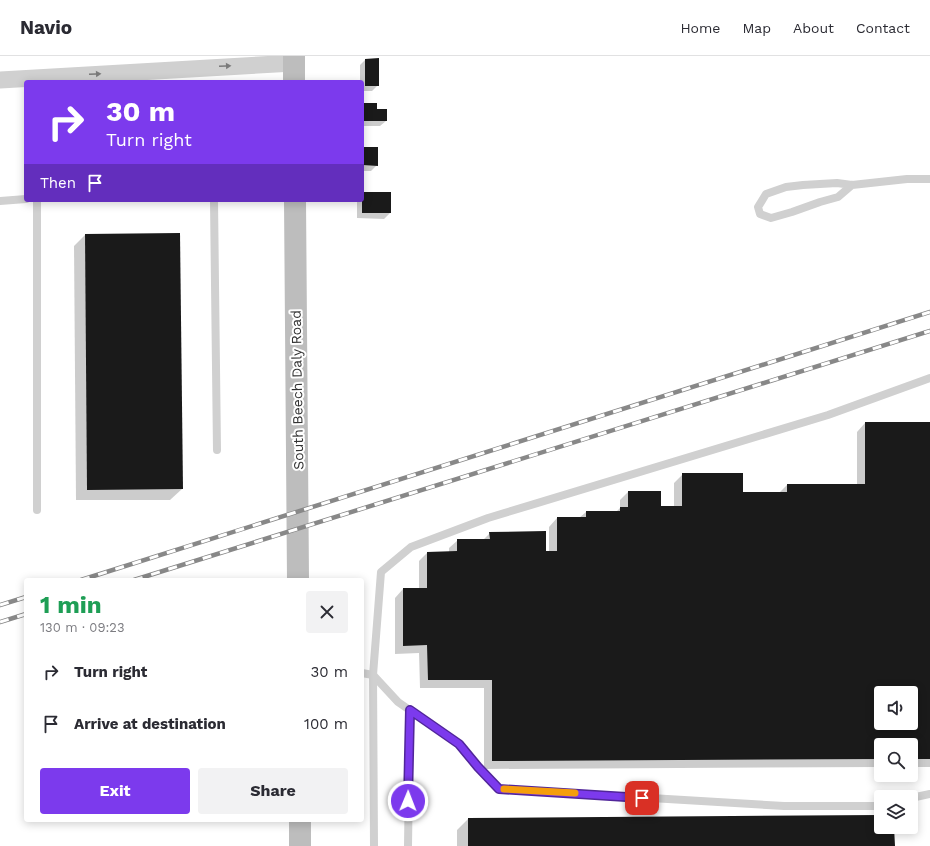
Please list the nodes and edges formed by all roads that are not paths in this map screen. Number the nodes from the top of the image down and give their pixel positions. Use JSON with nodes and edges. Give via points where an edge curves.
{"nodes":[{"id":1,"x":294,"y":67,"type":"edge"},
{"id":2,"x":0,"y":80,"type":"edge"},
{"id":3,"x":930,"y":180,"type":"edge"},
{"id":4,"x":852,"y":185,"type":"junction"},
{"id":5,"x":24,"y":200,"type":"edge"},
{"id":6,"x":0,"y":201,"type":"edge"},
{"id":7,"x":37,"y":202,"type":"edge"},
{"id":8,"x":214,"y":202,"type":"edge"},
{"id":9,"x":295,"y":202,"type":"edge"},
{"id":10,"x":930,"y":378,"type":"edge"},
{"id":11,"x":216,"y":450,"type":"dead end"},
{"id":12,"x":37,"y":510,"type":"dead end"},
{"id":13,"x":298,"y":578,"type":"edge"},
{"id":14,"x":364,"y":673,"type":"edge"},
{"id":15,"x":373,"y":675,"type":"junction"},
{"id":16,"x":410,"y":710,"type":"junction"},
{"id":17,"x":930,"y":794,"type":"edge"},
{"id":18,"x":918,"y":797,"type":"edge"},
{"id":19,"x":874,"y":806,"type":"edge"},
{"id":20,"x":300,"y":822,"type":"edge"},
{"id":21,"x":300,"y":846,"type":"edge"},
{"id":22,"x":374,"y":846,"type":"edge"},
{"id":23,"x":408,"y":846,"type":"edge"}],
"edges":[{"from":2,"to":1,"type":"street","one_way":true},
{"from":3,"to":4,"type":"lane","via":[[906,179]]},
{"from":4,"to":4,"type":"lane","via":[[803,184],[786,187],[766,194],[758,207],[760,214],[771,218],[838,197]]},
{"from":5,"to":6,"type":"lane"},
{"from":7,"to":12,"type":"lane"},
{"from":8,"to":11,"type":"lane"},
{"from":9,"to":13,"type":"street","name":"South Beech Daly Road"},
{"from":10,"to":15,"type":"lane","via":[[828,415],[488,518],[411,547],[381,572]]},
{"from":14,"to":15,"type":"lane"},
{"from":15,"to":16,"type":"lane","via":[[398,702]]},
{"from":15,"to":22,"type":"lane"},
{"from":16,"to":19,"type":"lane","via":[[459,744],[499,789],[784,806]]},
{"from":16,"to":23,"type":"lane"},
{"from":17,"to":18,"type":"lane"},
{"from":20,"to":21,"type":"street"}]}
